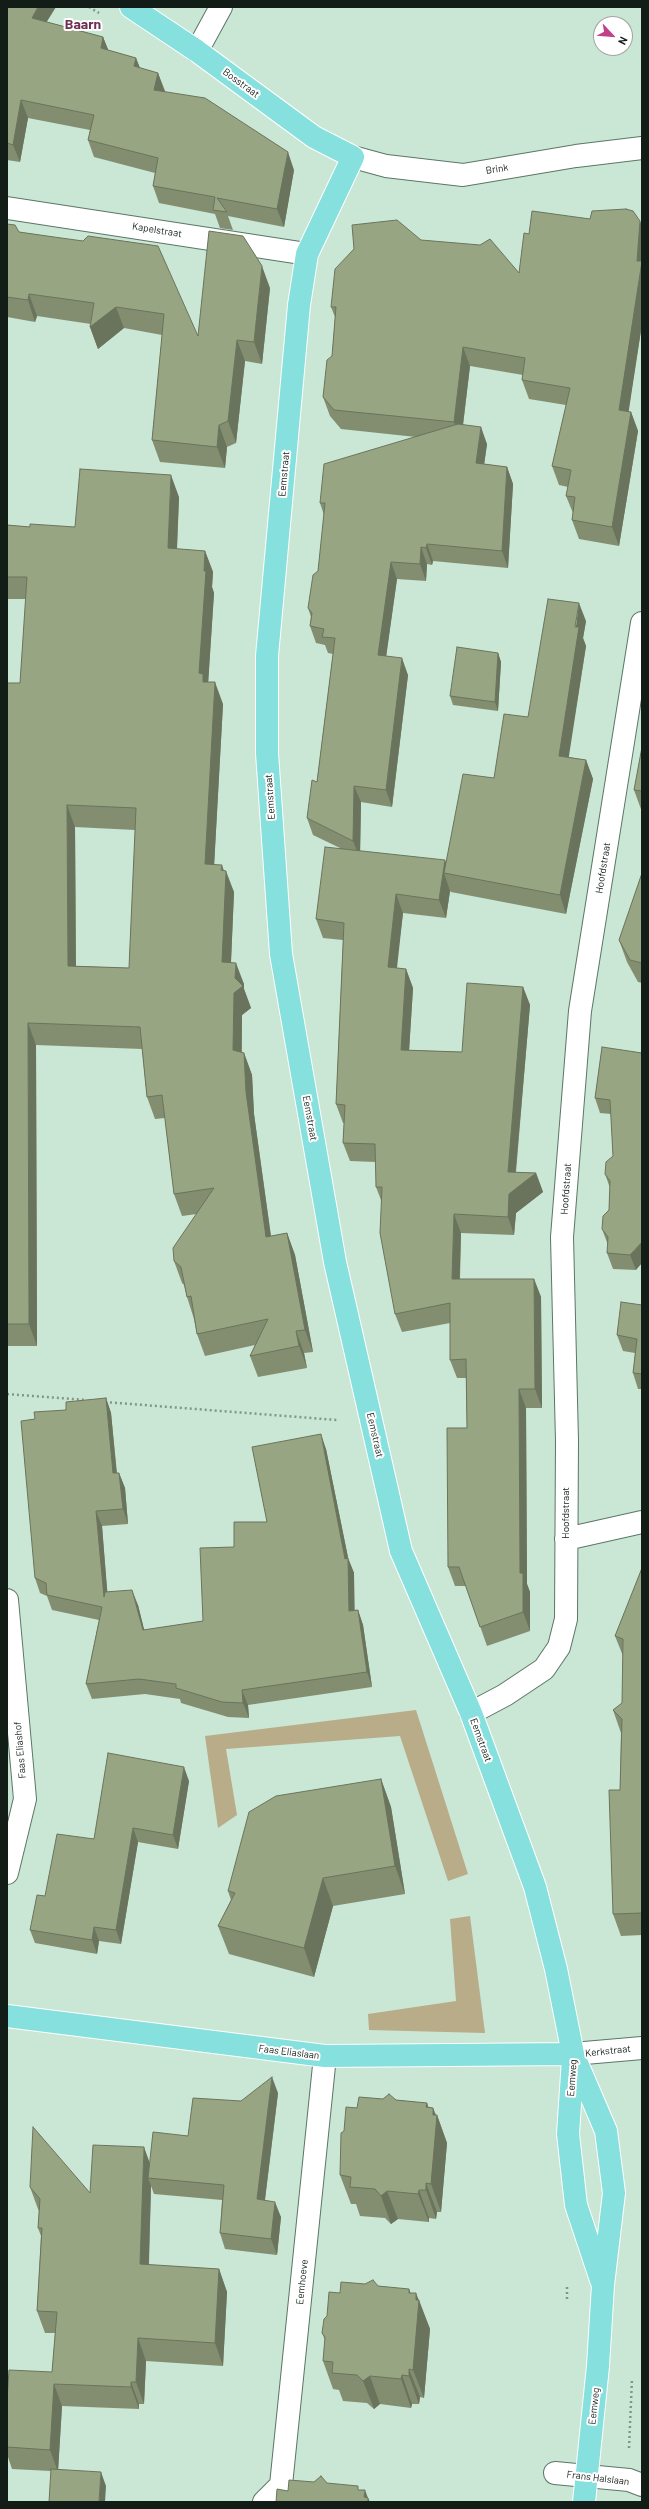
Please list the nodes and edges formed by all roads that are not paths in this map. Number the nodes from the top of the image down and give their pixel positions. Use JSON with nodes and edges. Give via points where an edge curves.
{"nodes":[{"id":1,"x":131,"y":7,"type":"edge"},
{"id":2,"x":221,"y":7,"type":"edge"},
{"id":3,"x":197,"y":51,"type":"junction"},
{"id":4,"x":642,"y":148,"type":"edge"},
{"id":5,"x":353,"y":157,"type":"junction"},
{"id":6,"x":7,"y":208,"type":"edge"},
{"id":7,"x":307,"y":254,"type":"junction"},
{"id":8,"x":642,"y":623,"type":"edge"},
{"id":9,"x":642,"y":1522,"type":"edge"},
{"id":10,"x":566,"y":1539,"type":"junction"},
{"id":11,"x":7,"y":1600,"type":"edge"},
{"id":12,"x":471,"y":1713,"type":"junction"},
{"id":13,"x":7,"y":1873,"type":"edge"},
{"id":14,"x":7,"y":2016,"type":"edge"},
{"id":15,"x":642,"y":2048,"type":"edge"},
{"id":16,"x":573,"y":2054,"type":"junction"},
{"id":17,"x":325,"y":2056,"type":"junction"},
{"id":18,"x":603,"y":2285,"type":"junction"},
{"id":19,"x":555,"y":2473,"type":"dead end"},
{"id":20,"x":586,"y":2477,"type":"junction"},
{"id":21,"x":642,"y":2485,"type":"edge"},
{"id":22,"x":264,"y":2502,"type":"edge"},
{"id":23,"x":584,"y":2502,"type":"edge"}],
"edges":[{"from":1,"to":3,"type":"main road","name":"Bosstraat"},
{"from":2,"to":3,"type":"street"},
{"from":3,"to":5,"type":"main road","name":"Bosstraat","via":[[314,137]]},
{"from":4,"to":5,"type":"street","name":"Brink","via":[[463,175],[386,166]]},
{"from":5,"to":7,"type":"main road","name":"Eemstraat"},
{"from":6,"to":7,"type":"street","name":"Kapelstraat"},
{"from":7,"to":12,"type":"main road","name":"Eemstraat","via":[[298,305],[267,656],[266,753],[281,954],[335,1262],[401,1551]]},
{"from":8,"to":10,"type":"street","name":"Hoofdstraat","via":[[580,1011],[562,1237],[567,1441]]},
{"from":9,"to":10,"type":"street"},
{"from":10,"to":12,"type":"street","name":"Hoofdstraat","via":[[566,1619],[559,1647],[544,1669],[505,1695]]},
{"from":11,"to":13,"type":"street","name":"Faas Eliashof","via":[[24,1799]]},
{"from":12,"to":16,"type":"main road","name":"Eemstraat","via":[[535,1886],[556,1969]]},
{"from":14,"to":17,"type":"main road","name":"Faas Eliaslaan"},
{"from":15,"to":16,"type":"street","name":"Kerkstraat"},
{"from":16,"to":17,"type":"main road","name":"Faas Eliaslaan"},
{"from":16,"to":18,"type":"main road","name":"Eemweg","via":[[568,2134],[575,2198]]},
{"from":16,"to":18,"type":"main road","name":"Eemweg","via":[[606,2131],[611,2167],[614,2193]]},
{"from":17,"to":22,"type":"street","name":"Eemhoeve","via":[[281,2485]]},
{"from":18,"to":20,"type":"main road","name":"Eemweg","via":[[598,2366]]},
{"from":19,"to":20,"type":"street","name":"Frans Halslaan"},
{"from":20,"to":21,"type":"street","name":"Frans Halslaan","via":[[629,2480]]},
{"from":20,"to":23,"type":"main road","name":"Eemweg"}]}
